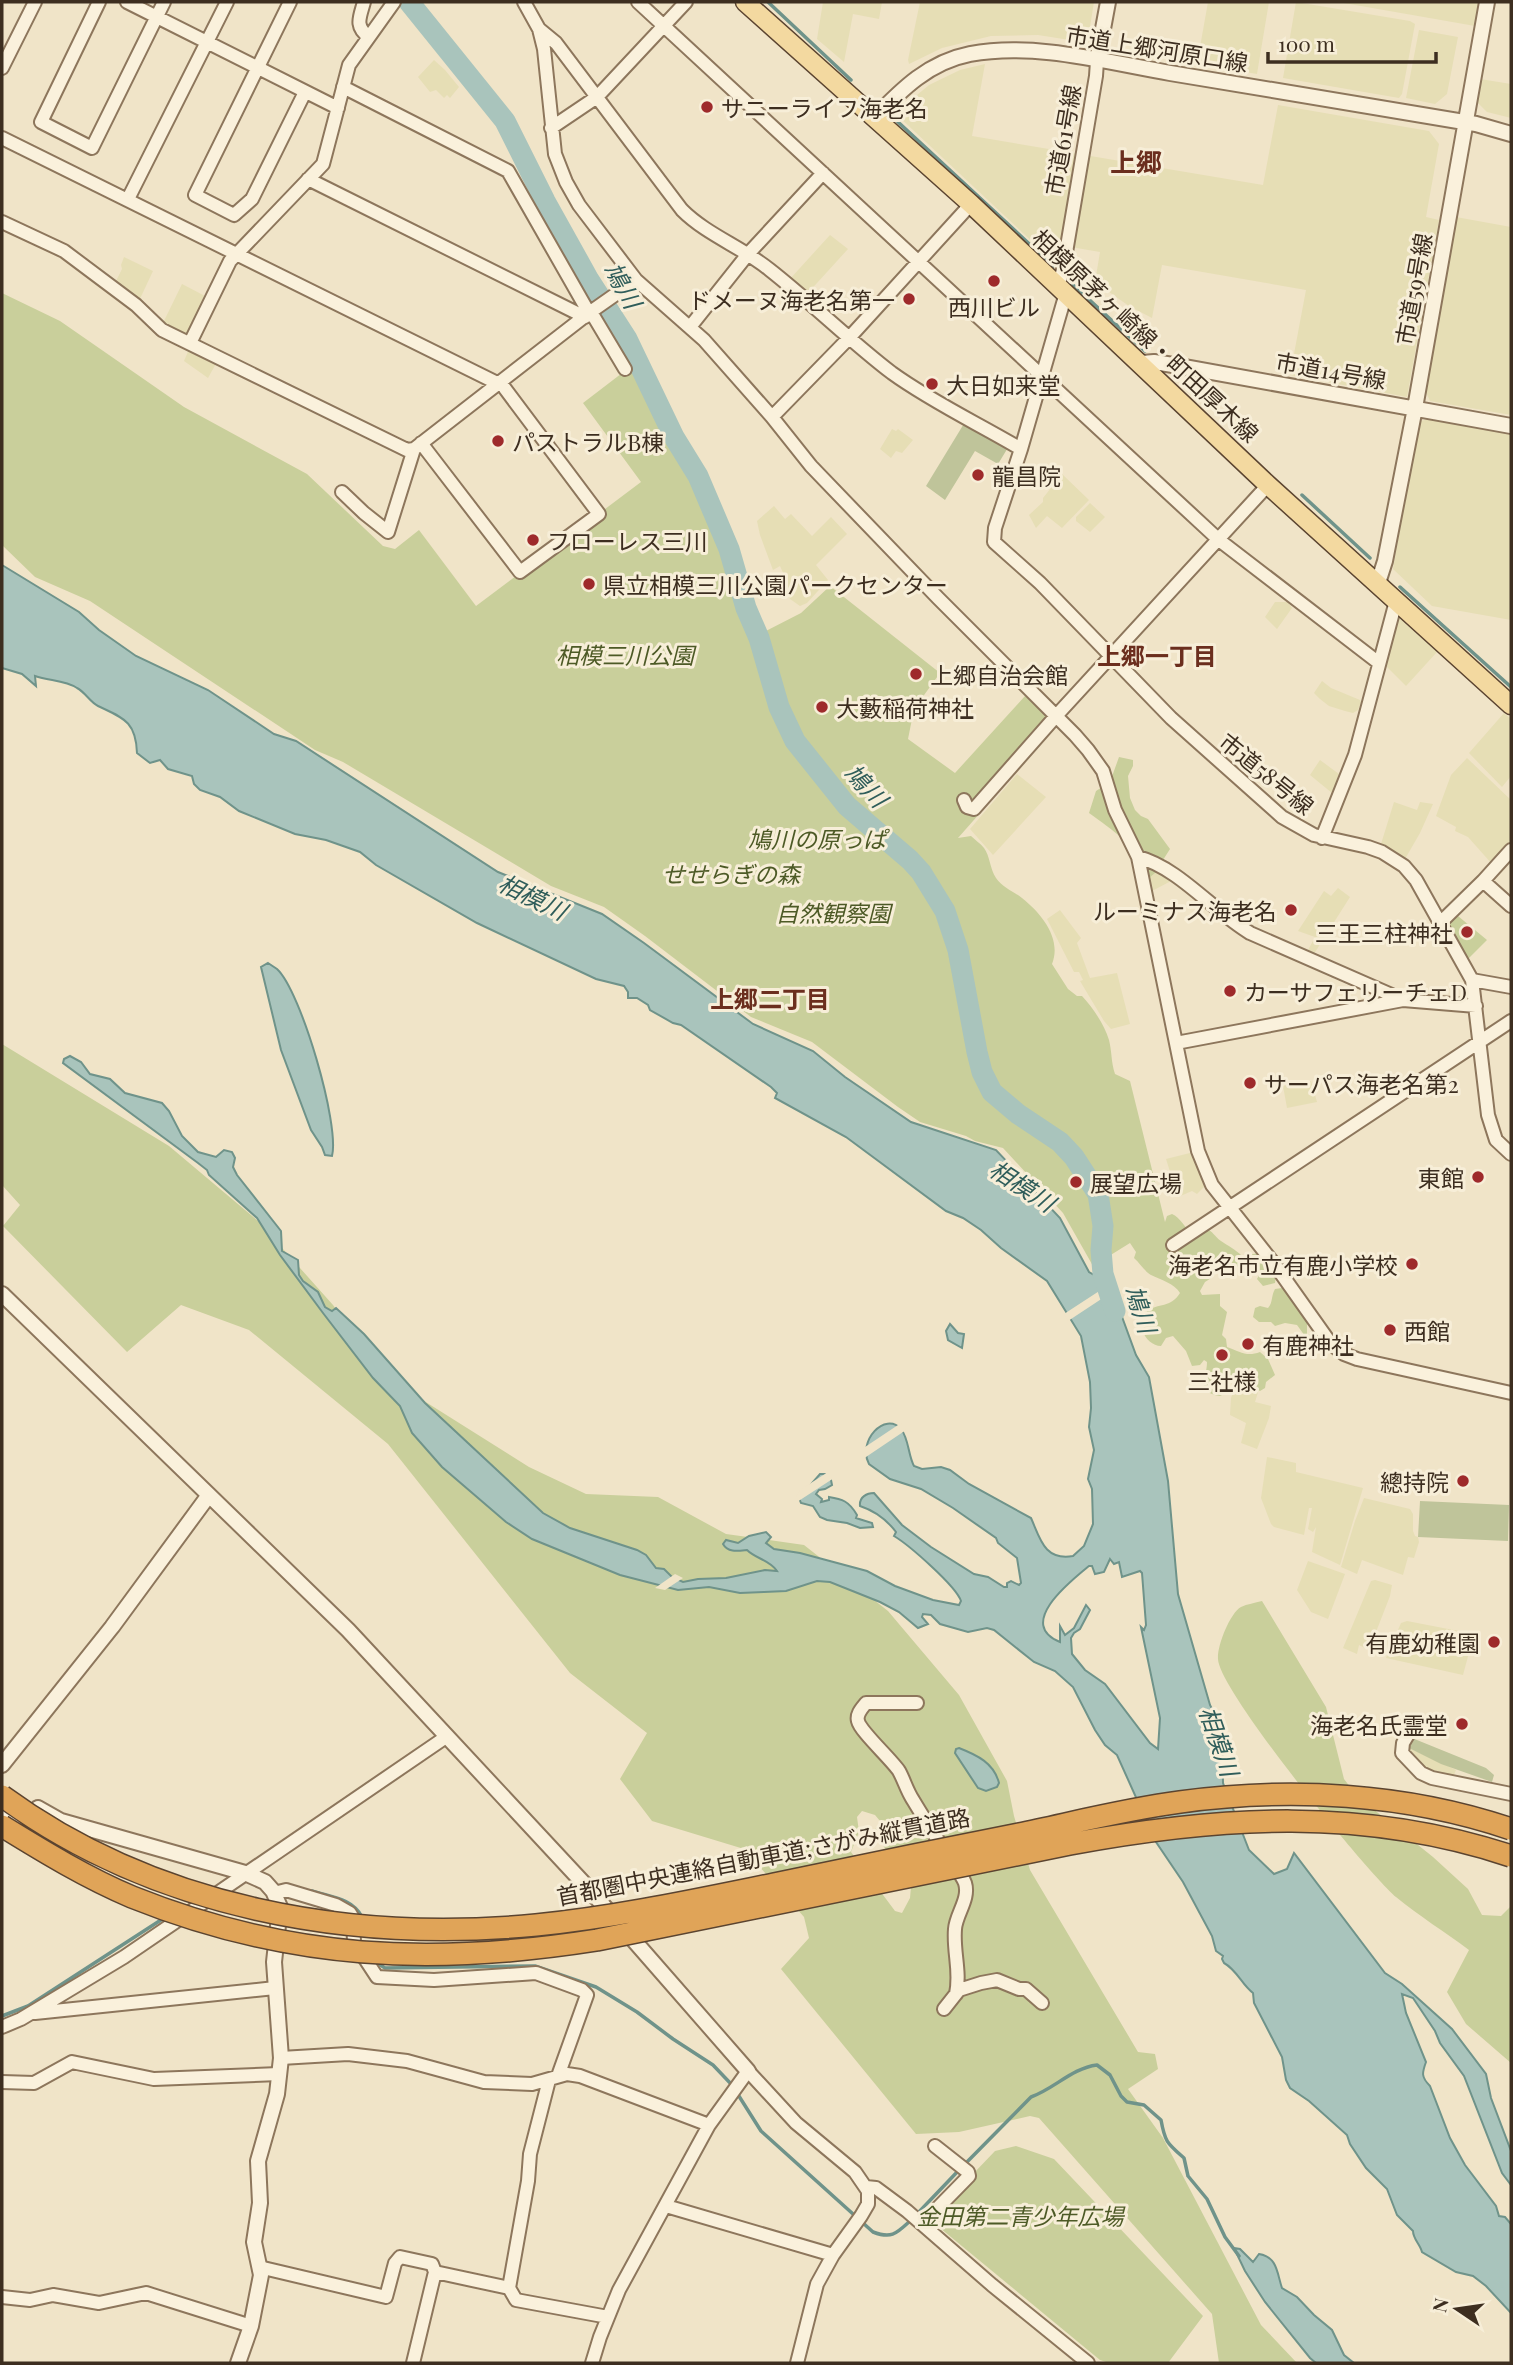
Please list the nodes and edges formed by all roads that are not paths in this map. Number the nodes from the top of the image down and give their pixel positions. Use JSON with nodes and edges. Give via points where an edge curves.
{"nodes":[{"id":1,"x":35,"y":2,"type":"edge"},
{"id":2,"x":99,"y":2,"type":"edge"},
{"id":3,"x":127,"y":2,"type":"edge"},
{"id":4,"x":164,"y":2,"type":"edge"},
{"id":5,"x":228,"y":2,"type":"edge"},
{"id":6,"x":290,"y":2,"type":"edge"},
{"id":7,"x":365,"y":2,"type":"edge"},
{"id":8,"x":524,"y":2,"type":"edge"},
{"id":9,"x":638,"y":2,"type":"edge"},
{"id":10,"x":686,"y":2,"type":"edge"},
{"id":11,"x":745,"y":2,"type":"edge"},
{"id":12,"x":1108,"y":2,"type":"edge"},
{"id":13,"x":1487,"y":2,"type":"edge"},
{"id":14,"x":393,"y":3,"type":"edge"},
{"id":15,"x":156,"y":16,"type":"junction"},
{"id":16,"x":663,"y":25,"type":"junction"},
{"id":17,"x":539,"y":29,"type":"junction"},
{"id":18,"x":369,"y":37,"type":"junction"},
{"id":19,"x":207,"y":42,"type":"junction"},
{"id":20,"x":1097,"y":61,"type":"junction"},
{"id":21,"x":2,"y":68,"type":"edge"},
{"id":22,"x":258,"y":68,"type":"junction"},
{"id":23,"x":343,"y":87,"type":"junction"},
{"id":24,"x":305,"y":92,"type":"junction"},
{"id":25,"x":597,"y":97,"type":"junction"},
{"id":26,"x":338,"y":108,"type":"junction"},
{"id":27,"x":874,"y":118,"type":"junction"},
{"id":28,"x":1466,"y":122,"type":"junction"},
{"id":29,"x":551,"y":128,"type":"junction"},
{"id":30,"x":1511,"y":134,"type":"edge"},
{"id":31,"x":5,"y":139,"type":"edge"},
{"id":32,"x":2,"y":154,"type":"edge"},
{"id":33,"x":823,"y":173,"type":"junction"},
{"id":34,"x":308,"y":179,"type":"junction"},
{"id":35,"x":128,"y":199,"type":"junction"},
{"id":36,"x":971,"y":204,"type":"junction"},
{"id":37,"x":2,"y":222,"type":"edge"},
{"id":38,"x":748,"y":254,"type":"junction"},
{"id":39,"x":237,"y":255,"type":"junction"},
{"id":40,"x":918,"y":261,"type":"junction"},
{"id":41,"x":636,"y":280,"type":"junction"},
{"id":42,"x":1062,"y":289,"type":"junction"},
{"id":43,"x":589,"y":313,"type":"junction"},
{"id":44,"x":690,"y":327,"type":"junction"},
{"id":45,"x":849,"y":338,"type":"junction"},
{"id":46,"x":190,"y":343,"type":"junction"},
{"id":47,"x":1142,"y":363,"type":"junction"},
{"id":48,"x":625,"y":369,"type":"dead end"},
{"id":49,"x":1041,"y":374,"type":"junction"},
{"id":50,"x":498,"y":384,"type":"junction"},
{"id":51,"x":1415,"y":408,"type":"junction"},
{"id":52,"x":772,"y":417,"type":"junction"},
{"id":53,"x":1511,"y":425,"type":"edge"},
{"id":54,"x":418,"y":446,"type":"junction"},
{"id":55,"x":1021,"y":449,"type":"junction"},
{"id":56,"x":1268,"y":485,"type":"junction"},
{"id":57,"x":342,"y":492,"type":"dead end"},
{"id":58,"x":1219,"y":540,"type":"junction"},
{"id":59,"x":1378,"y":583,"type":"junction"},
{"id":60,"x":1396,"y":601,"type":"junction"},
{"id":61,"x":1110,"y":657,"type":"junction"},
{"id":62,"x":1379,"y":663,"type":"junction"},
{"id":63,"x":1511,"y":705,"type":"edge"},
{"id":64,"x":1056,"y":716,"type":"junction"},
{"id":65,"x":964,"y":800,"type":"dead end"},
{"id":66,"x":1322,"y":838,"type":"junction"},
{"id":67,"x":1511,"y":850,"type":"edge"},
{"id":68,"x":1138,"y":857,"type":"junction"},
{"id":69,"x":1483,"y":881,"type":"junction"},
{"id":70,"x":1511,"y":906,"type":"edge"},
{"id":71,"x":1440,"y":923,"type":"junction"},
{"id":72,"x":1472,"y":980,"type":"junction"},
{"id":73,"x":1511,"y":987,"type":"edge"},
{"id":74,"x":1403,"y":1000,"type":"junction"},
{"id":75,"x":1476,"y":1006,"type":"junction"},
{"id":76,"x":1511,"y":1021,"type":"edge"},
{"id":77,"x":1479,"y":1042,"type":"junction"},
{"id":78,"x":1176,"y":1043,"type":"junction"},
{"id":79,"x":1510,"y":1150,"type":"edge"},
{"id":80,"x":1229,"y":1209,"type":"junction"},
{"id":81,"x":1173,"y":1245,"type":"dead end"},
{"id":82,"x":2,"y":1295,"type":"edge"},
{"id":83,"x":1511,"y":1393,"type":"edge"},
{"id":84,"x":209,"y":1495,"type":"junction"},
{"id":85,"x":917,"y":1703,"type":"dead end"},
{"id":86,"x":1409,"y":1733,"type":"dead end"},
{"id":87,"x":446,"y":1737,"type":"junction"},
{"id":88,"x":2,"y":1765,"type":"edge"},
{"id":89,"x":2,"y":1787,"type":"edge"},
{"id":90,"x":1511,"y":1794,"type":"edge"},
{"id":91,"x":2,"y":1796,"type":"edge"},
{"id":92,"x":2,"y":1811,"type":"edge"},
{"id":93,"x":61,"y":1821,"type":"junction"},
{"id":94,"x":2,"y":1826,"type":"edge"},
{"id":95,"x":1511,"y":1829,"type":"edge"},
{"id":96,"x":1511,"y":1856,"type":"edge"},
{"id":97,"x":245,"y":1873,"type":"junction"},
{"id":98,"x":274,"y":1894,"type":"junction"},
{"id":99,"x":275,"y":1988,"type":"junction"},
{"id":100,"x":956,"y":1994,"type":"junction"},
{"id":101,"x":1042,"y":2003,"type":"dead end"},
{"id":102,"x":944,"y":2009,"type":"dead end"},
{"id":103,"x":29,"y":2013,"type":"junction"},
{"id":104,"x":2,"y":2027,"type":"edge"},
{"id":105,"x":281,"y":2058,"type":"junction"},
{"id":106,"x":279,"y":2074,"type":"junction"},
{"id":107,"x":745,"y":2076,"type":"junction"},
{"id":108,"x":553,"y":2078,"type":"junction"},
{"id":109,"x":2,"y":2082,"type":"edge"},
{"id":110,"x":709,"y":2125,"type":"junction"},
{"id":111,"x":934,"y":2146,"type":"dead end"},
{"id":112,"x":866,"y":2187,"type":"junction"},
{"id":113,"x":666,"y":2206,"type":"junction"},
{"id":114,"x":922,"y":2224,"type":"junction"},
{"id":115,"x":833,"y":2255,"type":"junction"},
{"id":116,"x":259,"y":2267,"type":"junction"},
{"id":117,"x":435,"y":2272,"type":"junction"},
{"id":118,"x":509,"y":2288,"type":"junction"},
{"id":119,"x":2,"y":2297,"type":"edge"},
{"id":120,"x":608,"y":2317,"type":"junction"},
{"id":121,"x":251,"y":2326,"type":"junction"},
{"id":122,"x":238,"y":2363,"type":"edge"},
{"id":123,"x":413,"y":2363,"type":"edge"},
{"id":124,"x":592,"y":2363,"type":"edge"},
{"id":125,"x":797,"y":2363,"type":"edge"},
{"id":126,"x":1088,"y":2363,"type":"edge"}],
"edges":[{"from":1,"to":21,"type":"street"},
{"from":2,"to":15,"type":"street","via":[[41,122],[92,148]]},
{"from":3,"to":15,"type":"street"},
{"from":4,"to":15,"type":"street"},
{"from":5,"to":19,"type":"street"},
{"from":6,"to":22,"type":"street"},
{"from":7,"to":18,"type":"street","via":[[360,30]]},
{"from":8,"to":17,"type":"street"},
{"from":9,"to":16,"type":"street"},
{"from":10,"to":16,"type":"street"},
{"from":11,"to":27,"type":"main road","name":"相模原茅ヶ崎線・町田厚木線"},
{"from":12,"to":20,"type":"street","name":"市道61号線"},
{"from":13,"to":28,"type":"street","name":"市道59号線"},
{"from":14,"to":18,"type":"street"},
{"from":15,"to":19,"type":"street"},
{"from":16,"to":25,"type":"street"},
{"from":16,"to":33,"type":"street"},
{"from":17,"to":25,"type":"street","via":[[556,43]]},
{"from":17,"to":29,"type":"street"},
{"from":18,"to":23,"type":"street","via":[[349,65]]},
{"from":19,"to":22,"type":"street"},
{"from":19,"to":35,"type":"street"},
{"from":20,"to":27,"type":"street","name":"市道上郷河原口線","via":[[1031,52],[969,54],[928,70]]},
{"from":20,"to":28,"type":"street","name":"市道上郷河原口線"},
{"from":20,"to":42,"type":"street","name":"市道61号線"},
{"from":22,"to":24,"type":"street"},
{"from":22,"to":24,"type":"street","via":[[195,195],[234,215],[252,198]]},
{"from":23,"to":26,"type":"street"},
{"from":23,"to":43,"type":"street","via":[[508,171]]},
{"from":24,"to":26,"type":"street"},
{"from":25,"to":29,"type":"street"},
{"from":25,"to":38,"type":"street","via":[[688,217]]},
{"from":26,"to":34,"type":"street","via":[[323,164]]},
{"from":27,"to":36,"type":"main road","name":"相模原茅ヶ崎線・町田厚木線"},
{"from":28,"to":30,"type":"street","name":"市道上郷河原口線"},
{"from":28,"to":51,"type":"street","name":"市道59号線"},
{"from":29,"to":41,"type":"street","via":[[566,182]]},
{"from":31,"to":32,"type":"street"},
{"from":31,"to":35,"type":"street"},
{"from":33,"to":38,"type":"street"},
{"from":33,"to":40,"type":"street"},
{"from":34,"to":39,"type":"street"},
{"from":34,"to":43,"type":"street"},
{"from":35,"to":39,"type":"street"},
{"from":36,"to":40,"type":"street"},
{"from":36,"to":42,"type":"main road","name":"相模原茅ヶ崎線・町田厚木線"},
{"from":37,"to":46,"type":"street","via":[[64,251],[136,304],[162,330]]},
{"from":38,"to":44,"type":"street"},
{"from":38,"to":45,"type":"street"},
{"from":39,"to":46,"type":"street"},
{"from":39,"to":50,"type":"street"},
{"from":40,"to":45,"type":"street"},
{"from":40,"to":49,"type":"street"},
{"from":41,"to":43,"type":"street"},
{"from":41,"to":44,"type":"street"},
{"from":42,"to":47,"type":"main road","name":"相模原茅ヶ崎線・町田厚木線"},
{"from":42,"to":49,"type":"street","name":"市道61号線"},
{"from":43,"to":48,"type":"street"},
{"from":43,"to":50,"type":"street"},
{"from":44,"to":52,"type":"street"},
{"from":45,"to":52,"type":"street"},
{"from":45,"to":55,"type":"street","via":[[905,382]]},
{"from":46,"to":54,"type":"street","via":[[407,450]]},
{"from":47,"to":51,"type":"street","name":"市道14号線"},
{"from":47,"to":56,"type":"main road","name":"相模原茅ヶ崎線・町田厚木線"},
{"from":49,"to":55,"type":"street","name":"市道61号線"},
{"from":49,"to":58,"type":"street"},
{"from":50,"to":54,"type":"street"},
{"from":50,"to":54,"type":"street","via":[[598,514],[520,572]]},
{"from":51,"to":53,"type":"street","name":"市道14号線"},
{"from":51,"to":59,"type":"street","name":"市道59号線"},
{"from":52,"to":64,"type":"street","via":[[824,481]]},
{"from":54,"to":57,"type":"street","via":[[388,532]]},
{"from":55,"to":61,"type":"street","name":"市道58号線","via":[[994,542]]},
{"from":56,"to":58,"type":"street"},
{"from":56,"to":59,"type":"main road","name":"相模原茅ヶ崎線・町田厚木線"},
{"from":58,"to":61,"type":"street"},
{"from":58,"to":62,"type":"street"},
{"from":59,"to":60,"type":"main road","name":"相模原茅ヶ崎線・町田厚木線"},
{"from":60,"to":62,"type":"street"},
{"from":60,"to":63,"type":"main road","name":"相模原茅ヶ崎線・町田厚木線"},
{"from":61,"to":64,"type":"street"},
{"from":61,"to":66,"type":"street","name":"市道58号線","via":[[1282,817]]},
{"from":62,"to":66,"type":"street","via":[[1355,755]]},
{"from":64,"to":65,"type":"street","via":[[974,809]]},
{"from":64,"to":68,"type":"street","via":[[1103,771],[1115,810]]},
{"from":66,"to":71,"type":"street","name":"市道58号線","via":[[1393,857],[1416,880]]},
{"from":67,"to":69,"type":"street"},
{"from":68,"to":74,"type":"street","via":[[1157,862],[1251,933]]},
{"from":68,"to":78,"type":"street"},
{"from":69,"to":70,"type":"street"},
{"from":69,"to":71,"type":"street"},
{"from":71,"to":72,"type":"street","name":"市道58号線"},
{"from":72,"to":73,"type":"street"},
{"from":72,"to":75,"type":"street","name":"市道58号線"},
{"from":74,"to":75,"type":"street"},
{"from":74,"to":78,"type":"street"},
{"from":75,"to":77,"type":"street","name":"市道58号線"},
{"from":76,"to":77,"type":"street"},
{"from":77,"to":79,"type":"street","name":"市道58号線","via":[[1493,1135]]},
{"from":77,"to":80,"type":"street"},
{"from":78,"to":80,"type":"street","via":[[1198,1151],[1212,1185]]},
{"from":80,"to":81,"type":"street"},
{"from":80,"to":83,"type":"street","via":[[1337,1350],[1357,1359]]},
{"from":82,"to":84,"type":"street"},
{"from":84,"to":87,"type":"street","via":[[348,1630]]},
{"from":84,"to":88,"type":"street"},
{"from":85,"to":100,"type":"street","via":[[866,1703],[857,1720],[899,1772],[964,1881],[964,1903],[955,1929]]},
{"from":86,"to":90,"type":"street","via":[[1402,1754],[1421,1773]]},
{"from":87,"to":97,"type":"street"},
{"from":87,"to":107,"type":"street","via":[[587,1888]]},
{"from":89,"to":93,"type":"street"},
{"from":91,"to":95,"type":"highway","name":"首都圏中央連絡自動車道;さがみ縦貫道路","bridge":true,"via":[[99,1854],[237,1906],[337,1924],[433,1930],[537,1925],[665,1906],[1121,1812],[1224,1797],[1307,1794],[1389,1800]]},
{"from":92,"to":93,"type":"street","via":[[34,1826]]},
{"from":93,"to":97,"type":"street"},
{"from":94,"to":96,"type":"highway","bridge":true,"via":[[130,1896],[230,1930],[336,1950],[434,1956],[542,1949],[597,1940],[1122,1834],[1208,1823],[1293,1820],[1373,1825],[1446,1837]]},
{"from":97,"to":98,"type":"street","via":[[265,1882]]},
{"from":97,"to":103,"type":"street","via":[[124,1957]]},
{"from":98,"to":99,"type":"street","via":[[280,1907]]},
{"from":98,"to":108,"type":"street","via":[[286,1890],[350,1913],[354,1942],[377,1977],[434,1980],[536,1973],[582,1990],[587,1995]]},
{"from":99,"to":103,"type":"street"},
{"from":99,"to":105,"type":"street"},
{"from":100,"to":101,"type":"street","via":[[998,1980],[1026,1989]]},
{"from":100,"to":102,"type":"street"},
{"from":103,"to":104,"type":"street"},
{"from":105,"to":106,"type":"street"},
{"from":105,"to":108,"type":"street","via":[[348,2054],[407,2061],[484,2082],[532,2084]]},
{"from":106,"to":109,"type":"street","via":[[154,2080],[72,2062],[34,2083]]},
{"from":106,"to":116,"type":"street","via":[[258,2161],[260,2203],[254,2242]]},
{"from":107,"to":110,"type":"street"},
{"from":107,"to":112,"type":"street","via":[[855,2172]]},
{"from":108,"to":110,"type":"street","via":[[580,2076]]},
{"from":108,"to":118,"type":"street","via":[[530,2154]]},
{"from":110,"to":113,"type":"street"},
{"from":111,"to":114,"type":"street","via":[[969,2176]]},
{"from":112,"to":114,"type":"street","via":[[876,2188]]},
{"from":112,"to":115,"type":"street","via":[[868,2204]]},
{"from":113,"to":115,"type":"street"},
{"from":113,"to":120,"type":"street"},
{"from":114,"to":126,"type":"street"},
{"from":115,"to":125,"type":"street","via":[[817,2284]]},
{"from":116,"to":117,"type":"street","via":[[386,2297],[400,2257],[432,2264]]},
{"from":116,"to":121,"type":"street"},
{"from":117,"to":118,"type":"street"},
{"from":117,"to":123,"type":"street"},
{"from":118,"to":120,"type":"street","via":[[516,2300]]},
{"from":119,"to":121,"type":"street","via":[[30,2300],[53,2295],[99,2303],[146,2293]]},
{"from":120,"to":124,"type":"street"},
{"from":121,"to":122,"type":"street"}]}
